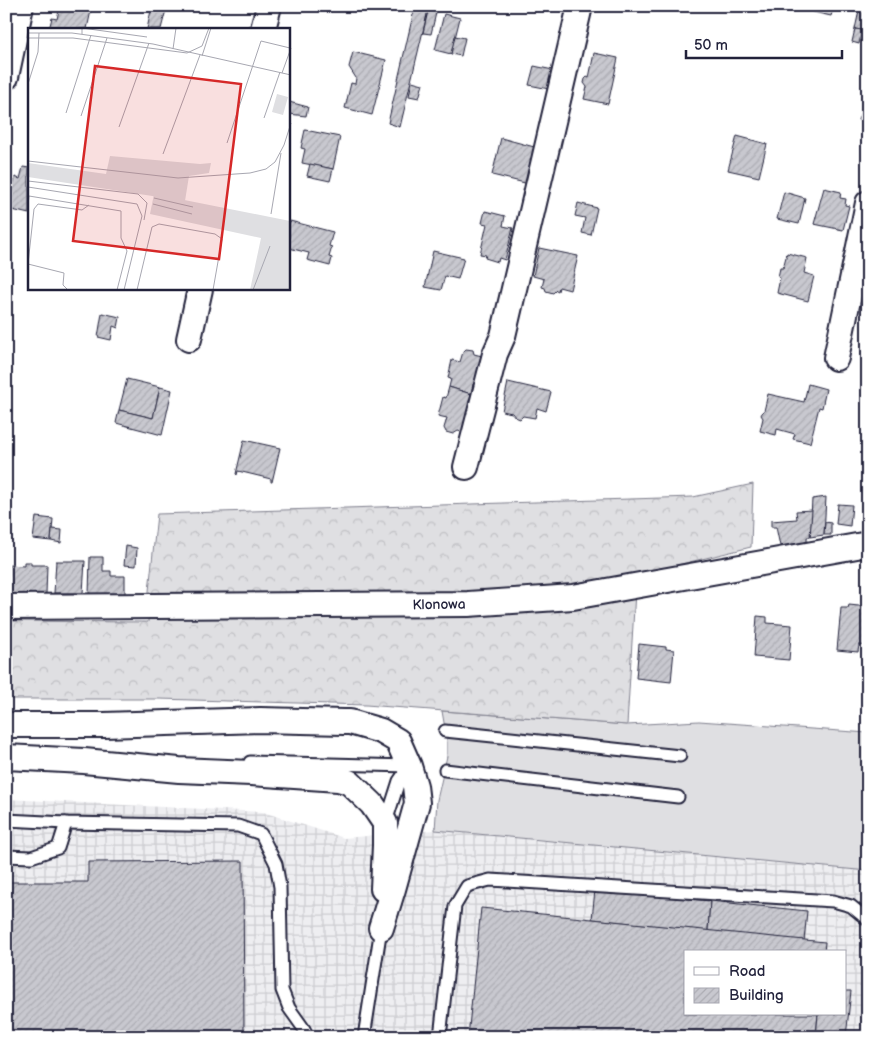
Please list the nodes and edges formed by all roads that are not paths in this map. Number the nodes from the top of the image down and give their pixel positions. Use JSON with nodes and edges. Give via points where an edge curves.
{"nodes":[{"id":1,"x":21,"y":6,"type":"edge"},
{"id":2,"x":269,"y":6,"type":"edge"},
{"id":3,"x":580,"y":6,"type":"edge"},
{"id":4,"x":264,"y":28,"type":"edge"},
{"id":5,"x":6,"y":78,"type":"edge"},
{"id":6,"x":868,"y":203,"type":"edge"},
{"id":7,"x":200,"y":290,"type":"edge"},
{"id":8,"x":189,"y":339,"type":"dead end"},
{"id":9,"x":836,"y":358,"type":"dead end"},
{"id":10,"x":466,"y":467,"type":"dead end"},
{"id":11,"x":868,"y":544,"type":"edge"},
{"id":12,"x":6,"y":607,"type":"edge"},
{"id":13,"x":6,"y":725,"type":"edge"},
{"id":14,"x":445,"y":731,"type":"dead end"},
{"id":15,"x":680,"y":756,"type":"dead end"},
{"id":16,"x":6,"y":757,"type":"edge"},
{"id":17,"x":84,"y":761,"type":"junction"},
{"id":18,"x":409,"y":766,"type":"junction"},
{"id":19,"x":445,"y":770,"type":"dead end"},
{"id":20,"x":678,"y":796,"type":"dead end"},
{"id":21,"x":6,"y":820,"type":"edge"},
{"id":22,"x":66,"y":823,"type":"junction"},
{"id":23,"x":385,"y":823,"type":"junction"},
{"id":24,"x":6,"y":856,"type":"edge"},
{"id":25,"x":868,"y":920,"type":"edge"},
{"id":26,"x":381,"y":928,"type":"junction"},
{"id":27,"x":308,"y":1037,"type":"edge"},
{"id":28,"x":364,"y":1037,"type":"edge"},
{"id":29,"x":440,"y":1037,"type":"edge"}],
"edges":[{"from":1,"to":5,"type":"street"},
{"from":2,"to":4,"type":"street"},
{"from":3,"to":10,"type":"street","via":[[503,336],[495,354]]},
{"from":6,"to":9,"type":"street"},
{"from":7,"to":8,"type":"street"},
{"from":11,"to":12,"type":"street","name":"Klonowa","via":[[573,597],[468,604]]},
{"from":13,"to":18,"type":"street","via":[[260,720],[350,722],[398,741]]},
{"from":14,"to":15,"type":"lane"},
{"from":16,"to":17,"type":"street"},
{"from":17,"to":18,"type":"lane","via":[[157,759]]},
{"from":17,"to":23,"type":"street","via":[[338,779],[349,782],[372,804]]},
{"from":18,"to":23,"type":"lane","via":[[399,781]]},
{"from":18,"to":26,"type":"street","via":[[416,803]]},
{"from":19,"to":20,"type":"lane"},
{"from":21,"to":22,"type":"lane"},
{"from":22,"to":24,"type":"lane","via":[[58,848],[31,857]]},
{"from":22,"to":27,"type":"lane","via":[[238,826],[261,834],[276,864],[280,887],[282,990],[289,1008]]},
{"from":23,"to":26,"type":"street"},
{"from":25,"to":29,"type":"lane","via":[[852,906],[832,901],[490,880],[468,886],[455,906]]},
{"from":26,"to":28,"type":"lane"}]}
